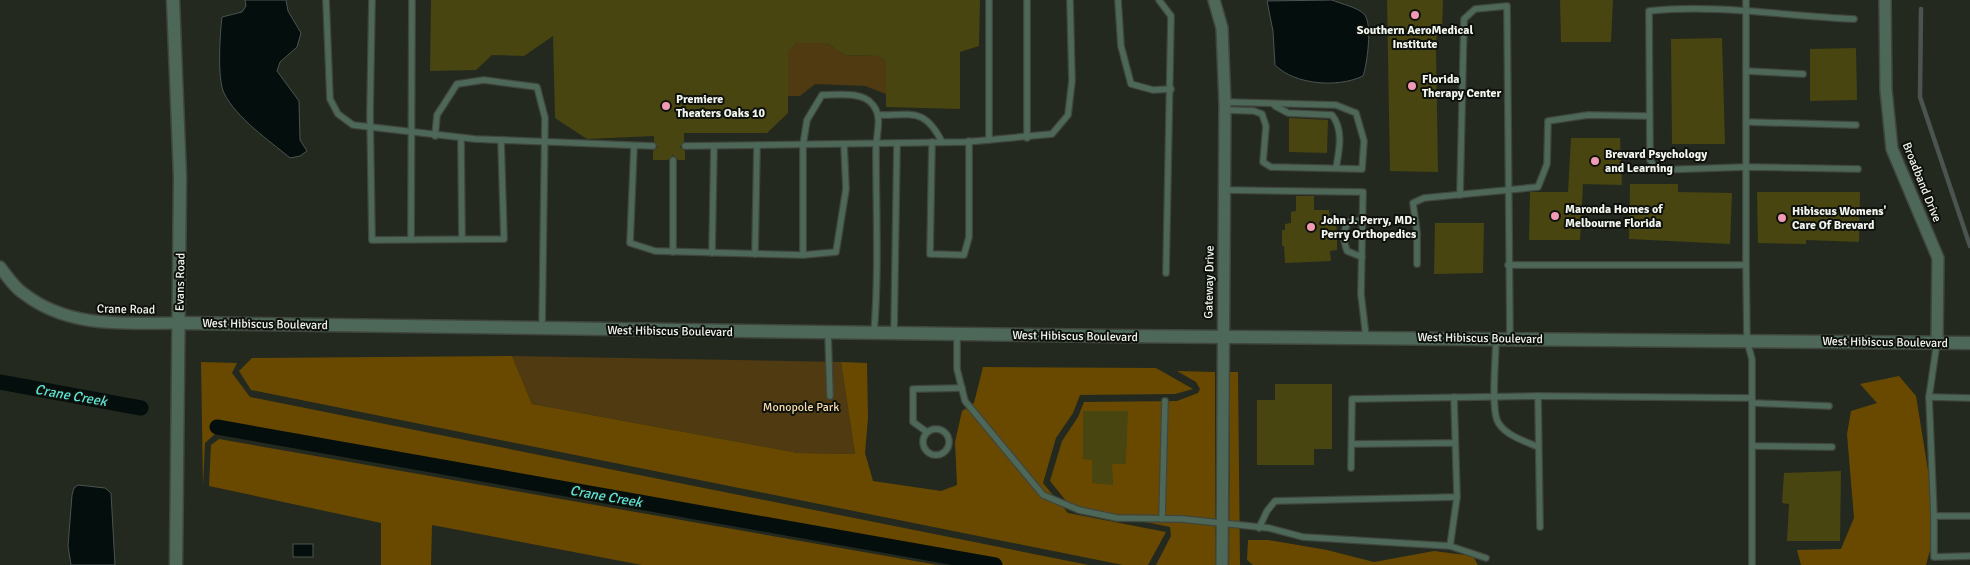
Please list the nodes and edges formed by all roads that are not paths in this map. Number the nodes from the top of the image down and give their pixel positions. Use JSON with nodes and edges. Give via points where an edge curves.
{"nodes":[{"id":1,"x":173,"y":0,"type":"edge"},
{"id":2,"x":326,"y":0,"type":"edge"},
{"id":3,"x":372,"y":0,"type":"edge"},
{"id":4,"x":412,"y":0,"type":"edge"},
{"id":5,"x":989,"y":0,"type":"edge"},
{"id":6,"x":1027,"y":0,"type":"edge"},
{"id":7,"x":1070,"y":0,"type":"edge"},
{"id":8,"x":1118,"y":0,"type":"edge"},
{"id":9,"x":1159,"y":0,"type":"edge"},
{"id":10,"x":1214,"y":0,"type":"edge"},
{"id":11,"x":1746,"y":0,"type":"edge"},
{"id":12,"x":1885,"y":0,"type":"edge"},
{"id":13,"x":1746,"y":10,"type":"junction"},
{"id":14,"x":1854,"y":19,"type":"dead end"},
{"id":15,"x":1746,"y":71,"type":"junction"},
{"id":16,"x":1802,"y":74,"type":"dead end"},
{"id":17,"x":1171,"y":89,"type":"junction"},
{"id":18,"x":1272,"y":105,"type":"junction"},
{"id":19,"x":1225,"y":106,"type":"junction"},
{"id":20,"x":879,"y":115,"type":"junction"},
{"id":21,"x":1648,"y":116,"type":"junction"},
{"id":22,"x":1746,"y":122,"type":"junction"},
{"id":23,"x":1856,"y":124,"type":"dead end"},
{"id":24,"x":370,"y":128,"type":"junction"},
{"id":25,"x":412,"y":133,"type":"junction"},
{"id":26,"x":435,"y":136,"type":"junction"},
{"id":27,"x":461,"y":138,"type":"junction"},
{"id":28,"x":1027,"y":138,"type":"junction"},
{"id":29,"x":501,"y":140,"type":"junction"},
{"id":30,"x":990,"y":140,"type":"junction"},
{"id":31,"x":970,"y":141,"type":"junction"},
{"id":32,"x":932,"y":142,"type":"junction"},
{"id":33,"x":942,"y":142,"type":"junction"},
{"id":34,"x":543,"y":143,"type":"junction"},
{"id":35,"x":897,"y":143,"type":"junction"},
{"id":36,"x":844,"y":144,"type":"junction"},
{"id":37,"x":876,"y":144,"type":"junction"},
{"id":38,"x":757,"y":145,"type":"junction"},
{"id":39,"x":803,"y":145,"type":"junction"},
{"id":40,"x":634,"y":146,"type":"junction"},
{"id":41,"x":653,"y":146,"type":"dead end"},
{"id":42,"x":685,"y":146,"type":"dead end"},
{"id":43,"x":714,"y":146,"type":"junction"},
{"id":44,"x":673,"y":160,"type":"dead end"},
{"id":45,"x":1336,"y":168,"type":"junction"},
{"id":46,"x":1746,"y":168,"type":"junction"},
{"id":47,"x":1858,"y":169,"type":"dead end"},
{"id":48,"x":1224,"y":190,"type":"junction"},
{"id":49,"x":1507,"y":190,"type":"junction"},
{"id":50,"x":1460,"y":195,"type":"junction"},
{"id":51,"x":1362,"y":220,"type":"junction"},
{"id":52,"x":411,"y":239,"type":"junction"},
{"id":53,"x":462,"y":239,"type":"junction"},
{"id":54,"x":673,"y":252,"type":"junction"},
{"id":55,"x":712,"y":253,"type":"junction"},
{"id":56,"x":755,"y":254,"type":"junction"},
{"id":57,"x":803,"y":255,"type":"junction"},
{"id":58,"x":1362,"y":256,"type":"junction"},
{"id":59,"x":1417,"y":264,"type":"dead end"},
{"id":60,"x":1508,"y":265,"type":"junction"},
{"id":61,"x":1746,"y":265,"type":"junction"},
{"id":62,"x":0,"y":267,"type":"edge"},
{"id":63,"x":1166,"y":273,"type":"dead end"},
{"id":64,"x":179,"y":323,"type":"junction"},
{"id":65,"x":542,"y":330,"type":"junction"},
{"id":66,"x":828,"y":333,"type":"junction"},
{"id":67,"x":874,"y":334,"type":"junction"},
{"id":68,"x":894,"y":334,"type":"junction"},
{"id":69,"x":957,"y":334,"type":"junction"},
{"id":70,"x":1222,"y":336,"type":"junction"},
{"id":71,"x":1366,"y":337,"type":"junction"},
{"id":72,"x":1496,"y":338,"type":"junction"},
{"id":73,"x":1510,"y":339,"type":"junction"},
{"id":74,"x":1747,"y":341,"type":"junction"},
{"id":75,"x":1937,"y":342,"type":"junction"},
{"id":76,"x":1970,"y":343,"type":"edge"},
{"id":77,"x":962,"y":388,"type":"junction"},
{"id":78,"x":830,"y":396,"type":"dead end"},
{"id":79,"x":1538,"y":396,"type":"junction"},
{"id":80,"x":1454,"y":397,"type":"junction"},
{"id":81,"x":1495,"y":397,"type":"junction"},
{"id":82,"x":1929,"y":397,"type":"junction"},
{"id":83,"x":1970,"y":398,"type":"edge"},
{"id":84,"x":1165,"y":400,"type":"dead end"},
{"id":85,"x":1752,"y":401,"type":"junction"},
{"id":86,"x":1829,"y":406,"type":"dead end"},
{"id":87,"x":927,"y":432,"type":"junction"},
{"id":88,"x":1455,"y":443,"type":"junction"},
{"id":89,"x":1352,"y":444,"type":"junction"},
{"id":90,"x":1752,"y":446,"type":"junction"},
{"id":91,"x":1538,"y":447,"type":"junction"},
{"id":92,"x":1832,"y":448,"type":"dead end"},
{"id":93,"x":1351,"y":468,"type":"dead end"},
{"id":94,"x":1457,"y":497,"type":"junction"},
{"id":95,"x":1934,"y":516,"type":"junction"},
{"id":96,"x":1970,"y":516,"type":"edge"},
{"id":97,"x":1162,"y":519,"type":"junction"},
{"id":98,"x":1222,"y":525,"type":"junction"},
{"id":99,"x":1540,"y":527,"type":"dead end"},
{"id":100,"x":1260,"y":528,"type":"junction"},
{"id":101,"x":1450,"y":546,"type":"junction"},
{"id":102,"x":1970,"y":556,"type":"edge"},
{"id":103,"x":1486,"y":558,"type":"dead end"},
{"id":104,"x":176,"y":565,"type":"edge"},
{"id":105,"x":1222,"y":565,"type":"edge"},
{"id":106,"x":1752,"y":565,"type":"edge"}],
"edges":[{"from":1,"to":64,"type":"street","name":"Evans Road","via":[[180,146]]},
{"from":2,"to":24,"type":"lane","via":[[330,99],[338,114],[353,125]]},
{"from":3,"to":24,"type":"lane"},
{"from":4,"to":25,"type":"lane"},
{"from":5,"to":30,"type":"lane"},
{"from":6,"to":28,"type":"lane"},
{"from":7,"to":28,"type":"lane","via":[[1072,82],[1068,115],[1052,134]]},
{"from":8,"to":17,"type":"lane","via":[[1121,46],[1131,84],[1153,90]]},
{"from":9,"to":17,"type":"lane","via":[[1171,16]]},
{"from":10,"to":19,"type":"street","name":"Gateway Drive","via":[[1222,28]]},
{"from":11,"to":13,"type":"lane"},
{"from":12,"to":75,"type":"street","name":"Broadband Drive","via":[[1886,90],[1892,149],[1938,258]]},
{"from":13,"to":14,"type":"lane"},
{"from":13,"to":15,"type":"lane"},
{"from":13,"to":21,"type":"lane","via":[[1676,8],[1649,11]]},
{"from":15,"to":16,"type":"lane"},
{"from":15,"to":22,"type":"lane"},
{"from":17,"to":63,"type":"lane"},
{"from":18,"to":19,"type":"lane"},
{"from":18,"to":45,"type":"lane","via":[[1288,113],[1332,115],[1339,123]]},
{"from":18,"to":45,"type":"lane","via":[[1336,105],[1356,113],[1364,141],[1362,169]]},
{"from":19,"to":45,"type":"lane","via":[[1262,114],[1266,126],[1263,162],[1271,167]]},
{"from":19,"to":48,"type":"street","name":"Gateway Drive"},
{"from":20,"to":33,"type":"lane","via":[[921,116],[934,126]]},
{"from":20,"to":37,"type":"lane"},
{"from":20,"to":39,"type":"lane","via":[[873,103],[852,95],[822,95],[807,120]]},
{"from":21,"to":46,"type":"lane","via":[[1650,160],[1657,170]]},
{"from":21,"to":49,"type":"lane","via":[[1588,114],[1548,121],[1546,164],[1538,187]]},
{"from":22,"to":23,"type":"lane"},
{"from":22,"to":46,"type":"lane"},
{"from":24,"to":25,"type":"lane"},
{"from":24,"to":52,"type":"lane","via":[[372,240]]},
{"from":25,"to":26,"type":"lane"},
{"from":25,"to":52,"type":"lane"},
{"from":26,"to":27,"type":"lane"},
{"from":26,"to":34,"type":"lane","via":[[438,115],[457,84],[484,80],[537,87],[544,118]]},
{"from":27,"to":29,"type":"lane"},
{"from":27,"to":53,"type":"lane"},
{"from":28,"to":30,"type":"lane"},
{"from":29,"to":34,"type":"lane"},
{"from":29,"to":53,"type":"lane","via":[[504,239]]},
{"from":30,"to":31,"type":"lane"},
{"from":31,"to":32,"type":"lane","via":[[969,237],[964,255],[946,256],[930,254]]},
{"from":31,"to":33,"type":"lane"},
{"from":32,"to":33,"type":"lane"},
{"from":32,"to":35,"type":"lane"},
{"from":34,"to":40,"type":"lane"},
{"from":34,"to":65,"type":"lane"},
{"from":35,"to":37,"type":"lane"},
{"from":35,"to":68,"type":"lane"},
{"from":36,"to":37,"type":"lane"},
{"from":36,"to":39,"type":"lane"},
{"from":36,"to":57,"type":"lane","via":[[846,189],[836,252]]},
{"from":37,"to":67,"type":"lane","via":[[877,301]]},
{"from":38,"to":39,"type":"lane"},
{"from":38,"to":43,"type":"lane"},
{"from":38,"to":56,"type":"lane"},
{"from":39,"to":57,"type":"lane"},
{"from":40,"to":41,"type":"lane"},
{"from":40,"to":54,"type":"lane","via":[[630,243],[655,251]]},
{"from":42,"to":43,"type":"lane"},
{"from":43,"to":55,"type":"lane"},
{"from":44,"to":54,"type":"lane"},
{"from":46,"to":47,"type":"lane"},
{"from":46,"to":61,"type":"lane"},
{"from":48,"to":51,"type":"lane","via":[[1363,192]]},
{"from":48,"to":70,"type":"street","name":"Gateway Drive"},
{"from":49,"to":50,"type":"lane"},
{"from":49,"to":50,"type":"lane","via":[[1507,6],[1475,9],[1464,19]]},
{"from":49,"to":60,"type":"lane"},
{"from":50,"to":59,"type":"lane","via":[[1424,198],[1413,203]]},
{"from":51,"to":58,"type":"lane"},
{"from":51,"to":58,"type":"lane","via":[[1348,222],[1344,230],[1347,251]]},
{"from":52,"to":53,"type":"lane"},
{"from":54,"to":55,"type":"lane"},
{"from":55,"to":56,"type":"lane"},
{"from":56,"to":57,"type":"lane"},
{"from":58,"to":71,"type":"lane","via":[[1361,294]]},
{"from":60,"to":61,"type":"lane"},
{"from":60,"to":73,"type":"lane"},
{"from":61,"to":74,"type":"lane"},
{"from":62,"to":64,"type":"street","name":"Crane Road","via":[[23,293],[59,313],[94,323]]},
{"from":64,"to":65,"type":"street","name":"West Hibiscus Boulevard"},
{"from":64,"to":104,"type":"street","name":"Evans Road"},
{"from":65,"to":66,"type":"street","name":"West Hibiscus Boulevard"},
{"from":66,"to":67,"type":"street","name":"West Hibiscus Boulevard"},
{"from":66,"to":78,"type":"lane"},
{"from":67,"to":68,"type":"street","name":"West Hibiscus Boulevard"},
{"from":68,"to":69,"type":"street","name":"West Hibiscus Boulevard"},
{"from":69,"to":70,"type":"street","name":"West Hibiscus Boulevard"},
{"from":69,"to":77,"type":"lane","via":[[957,369]]},
{"from":70,"to":71,"type":"street","name":"West Hibiscus Boulevard"},
{"from":70,"to":98,"type":"street","name":"Gateway Drive"},
{"from":71,"to":72,"type":"street","name":"West Hibiscus Boulevard"},
{"from":72,"to":73,"type":"street","name":"West Hibiscus Boulevard"},
{"from":72,"to":81,"type":"lane"},
{"from":73,"to":74,"type":"street","name":"West Hibiscus Boulevard"},
{"from":74,"to":75,"type":"street","name":"West Hibiscus Boulevard"},
{"from":74,"to":85,"type":"lane","via":[[1752,359]]},
{"from":75,"to":76,"type":"street","name":"West Hibiscus Boulevard"},
{"from":75,"to":82,"type":"lane"},
{"from":77,"to":87,"type":"lane","via":[[913,389],[912,422]]},
{"from":77,"to":97,"type":"lane","via":[[965,402],[1043,495],[1079,510],[1117,518]]},
{"from":79,"to":81,"type":"lane"},
{"from":79,"to":85,"type":"lane"},
{"from":79,"to":91,"type":"lane"},
{"from":80,"to":81,"type":"lane"},
{"from":80,"to":88,"type":"lane"},
{"from":80,"to":89,"type":"lane","via":[[1352,399]]},
{"from":81,"to":91,"type":"lane","via":[[1497,420],[1511,435]]},
{"from":82,"to":83,"type":"lane"},
{"from":82,"to":95,"type":"lane"},
{"from":84,"to":97,"type":"lane"},
{"from":85,"to":86,"type":"lane"},
{"from":85,"to":90,"type":"lane"},
{"from":87,"to":87,"type":"lane","via":[[922,444],[926,452],[934,455],[946,450],[949,442],[946,434],[940,429]]},
{"from":88,"to":89,"type":"lane"},
{"from":88,"to":94,"type":"lane"},
{"from":89,"to":93,"type":"lane"},
{"from":90,"to":92,"type":"lane"},
{"from":90,"to":106,"type":"lane"},
{"from":91,"to":99,"type":"lane"},
{"from":94,"to":100,"type":"lane","via":[[1275,501]]},
{"from":94,"to":101,"type":"lane"},
{"from":95,"to":96,"type":"lane"},
{"from":95,"to":102,"type":"lane","via":[[1934,557]]},
{"from":97,"to":98,"type":"lane"},
{"from":98,"to":100,"type":"lane"},
{"from":98,"to":105,"type":"street","name":"Gateway Drive"},
{"from":100,"to":101,"type":"lane","via":[[1303,537]]},
{"from":101,"to":103,"type":"lane"}]}
